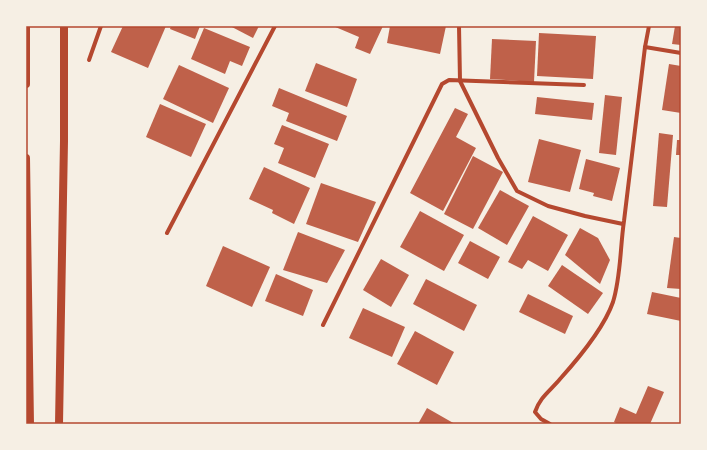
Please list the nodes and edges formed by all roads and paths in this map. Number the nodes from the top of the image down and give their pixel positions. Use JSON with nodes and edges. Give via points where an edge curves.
{"nodes":[{"id":1,"x":26,"y":26,"type":"edge"},
{"id":2,"x":64,"y":26,"type":"edge"},
{"id":3,"x":101,"y":26,"type":"edge"},
{"id":4,"x":275,"y":26,"type":"edge"},
{"id":5,"x":459,"y":26,"type":"edge"},
{"id":6,"x":649,"y":26,"type":"edge"},
{"id":7,"x":645,"y":47,"type":"junction"},
{"id":8,"x":681,"y":53,"type":"edge"},
{"id":9,"x":89,"y":60,"type":"dead end"},
{"id":10,"x":460,"y":80,"type":"junction"},
{"id":11,"x":26,"y":84,"type":"edge"},
{"id":12,"x":584,"y":85,"type":"dead end"},
{"id":13,"x":26,"y":158,"type":"edge"},
{"id":14,"x":623,"y":224,"type":"junction"},
{"id":15,"x":167,"y":233,"type":"dead end"},
{"id":16,"x":323,"y":325,"type":"dead end"},
{"id":17,"x":30,"y":424,"type":"edge"},
{"id":18,"x":58,"y":424,"type":"edge"},
{"id":19,"x":550,"y":424,"type":"edge"}],
"edges":[{"from":1,"to":11,"type":"main road"},
{"from":2,"to":18,"type":"main road"},
{"from":3,"to":9,"type":"street"},
{"from":4,"to":15,"type":"street"},
{"from":5,"to":10,"type":"street"},
{"from":6,"to":7,"type":"street"},
{"from":7,"to":8,"type":"street"},
{"from":7,"to":14,"type":"street"},
{"from":10,"to":12,"type":"street"},
{"from":10,"to":14,"type":"street","via":[[517,191],[548,206]]},
{"from":10,"to":16,"type":"street","via":[[449,80],[438,90]]},
{"from":13,"to":17,"type":"main road"},
{"from":14,"to":19,"type":"street","via":[[618,282],[613,303],[581,355],[538,403],[535,412]]}]}
